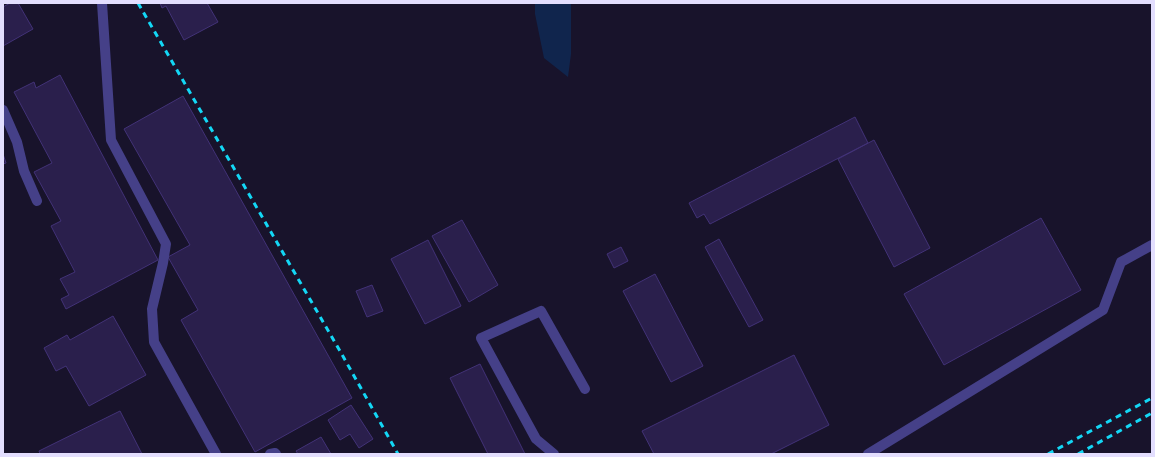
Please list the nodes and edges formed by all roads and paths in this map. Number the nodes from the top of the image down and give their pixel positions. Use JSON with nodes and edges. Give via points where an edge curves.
{"nodes":[{"id":1,"x":102,"y":3,"type":"edge"},
{"id":2,"x":3,"y":110,"type":"edge"},
{"id":3,"x":37,"y":201,"type":"dead end"},
{"id":4,"x":1152,"y":245,"type":"edge"},
{"id":5,"x":585,"y":390,"type":"dead end"},
{"id":6,"x":216,"y":454,"type":"edge"},
{"id":7,"x":270,"y":454,"type":"edge"},
{"id":8,"x":276,"y":454,"type":"edge"},
{"id":9,"x":554,"y":454,"type":"edge"},
{"id":10,"x":868,"y":454,"type":"edge"}],
"edges":[{"from":1,"to":6,"type":"lane","via":[[111,140],[166,244],[152,309],[154,342]]},
{"from":2,"to":3,"type":"lane"},
{"from":4,"to":10,"type":"lane","via":[[1120,262],[1102,310]]},
{"from":5,"to":9,"type":"lane","via":[[541,311],[481,338],[536,439]]},
{"from":7,"to":8,"type":"lane"}]}
